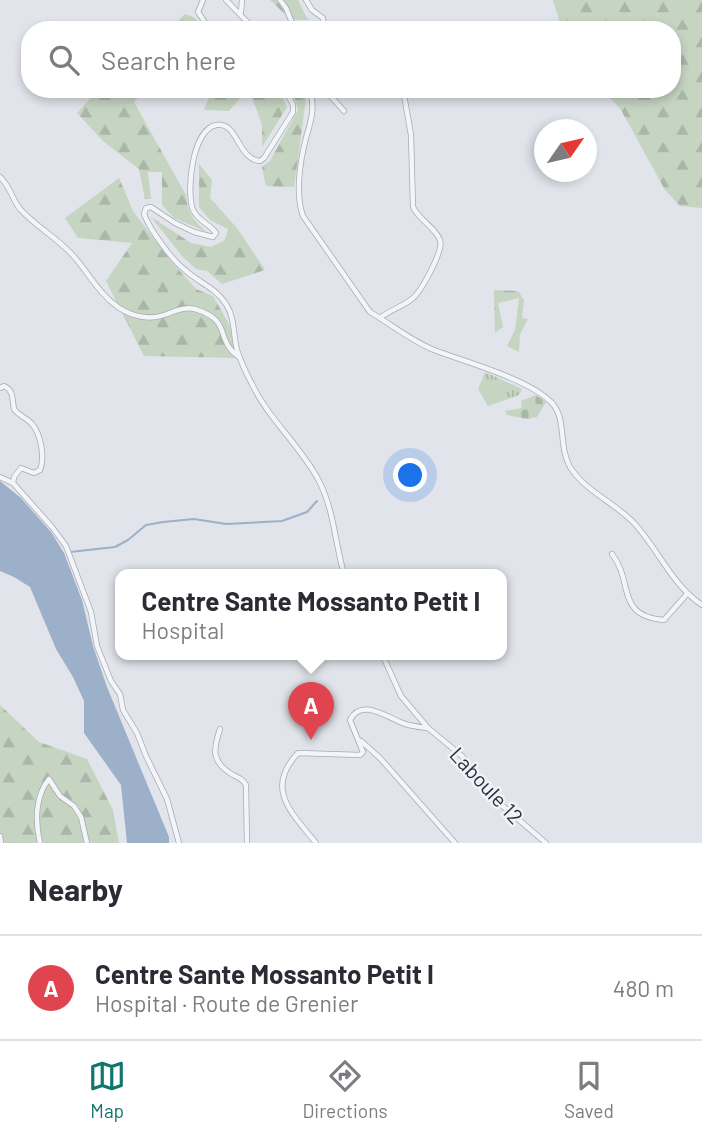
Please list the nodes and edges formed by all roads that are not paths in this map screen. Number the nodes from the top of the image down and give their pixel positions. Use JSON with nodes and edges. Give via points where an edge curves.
{"nodes":[{"id":1,"x":203,"y":0,"type":"edge"},
{"id":2,"x":226,"y":0,"type":"edge"},
{"id":3,"x":242,"y":0,"type":"edge"},
{"id":4,"x":279,"y":0,"type":"edge"},
{"id":5,"x":306,"y":0,"type":"edge"},
{"id":6,"x":241,"y":13,"type":"junction"},
{"id":7,"x":204,"y":21,"type":"edge"},
{"id":8,"x":248,"y":21,"type":"edge"},
{"id":9,"x":291,"y":21,"type":"edge"},
{"id":10,"x":323,"y":21,"type":"edge"},
{"id":11,"x":290,"y":98,"type":"edge"},
{"id":12,"x":311,"y":98,"type":"edge"},
{"id":13,"x":332,"y":98,"type":"edge"},
{"id":14,"x":405,"y":98,"type":"edge"},
{"id":15,"x":344,"y":111,"type":"dead end"},
{"id":16,"x":0,"y":177,"type":"edge"},
{"id":17,"x":380,"y":318,"type":"junction"},
{"id":18,"x":240,"y":358,"type":"junction"},
{"id":19,"x":0,"y":388,"type":"edge"},
{"id":20,"x":0,"y":477,"type":"edge"},
{"id":21,"x":13,"y":483,"type":"junction"},
{"id":22,"x":611,"y":554,"type":"dead end"},
{"id":23,"x":343,"y":569,"type":"edge"},
{"id":24,"x":687,"y":594,"type":"junction"},
{"id":25,"x":702,"y":605,"type":"edge"},
{"id":26,"x":385,"y":660,"type":"edge"},
{"id":27,"x":428,"y":728,"type":"junction"},
{"id":28,"x":220,"y":729,"type":"dead end"},
{"id":29,"x":358,"y":738,"type":"junction"},
{"id":30,"x":0,"y":836,"type":"edge"},
{"id":31,"x":1,"y":843,"type":"edge"},
{"id":32,"x":40,"y":843,"type":"edge"},
{"id":33,"x":87,"y":843,"type":"edge"},
{"id":34,"x":180,"y":843,"type":"edge"},
{"id":35,"x":247,"y":843,"type":"edge"},
{"id":36,"x":316,"y":843,"type":"edge"},
{"id":37,"x":455,"y":843,"type":"edge"},
{"id":38,"x":546,"y":843,"type":"edge"}],
"edges":[{"from":1,"to":7,"type":"street","via":[[198,12]]},
{"from":2,"to":6,"type":"street"},
{"from":3,"to":6,"type":"street"},
{"from":4,"to":9,"type":"street"},
{"from":5,"to":10,"type":"street"},
{"from":6,"to":8,"type":"street"},
{"from":11,"to":18,"type":"street","via":[[293,112],[260,161],[250,158],[224,125],[207,129],[200,141],[192,164],[191,200],[199,219],[215,230],[213,237],[175,223],[152,207],[144,214],[186,272],[224,301]]},
{"from":12,"to":17,"type":"street","via":[[300,209],[363,305]]},
{"from":13,"to":15,"type":"street"},
{"from":14,"to":17,"type":"street","via":[[411,135],[413,207],[440,238],[442,248],[412,299]]},
{"from":16,"to":18,"type":"street","via":[[22,211],[77,259],[116,307],[151,318],[196,309],[217,320],[227,346]]},
{"from":17,"to":24,"type":"street","via":[[432,349],[480,365],[551,401],[560,412],[564,454],[580,481],[633,522]]},
{"from":18,"to":23,"type":"street","via":[[261,401],[320,482]]},
{"from":19,"to":21,"type":"street","via":[[9,388],[14,409],[31,423],[43,464],[34,473],[21,468]]},
{"from":20,"to":21,"type":"street"},
{"from":21,"to":34,"type":"street","via":[[66,546],[91,612],[97,646],[167,799]]},
{"from":22,"to":24,"type":"street","via":[[631,606],[645,617],[664,621]]},
{"from":24,"to":25,"type":"street"},
{"from":26,"to":27,"type":"street","name":"Laboule 12","via":[[401,696]]},
{"from":27,"to":29,"type":"street","via":[[402,724],[377,710],[362,710],[350,720]]},
{"from":27,"to":38,"type":"street","name":"Laboule 12","via":[[462,756],[498,802]]},
{"from":28,"to":35,"type":"street","via":[[215,755],[246,785]]},
{"from":29,"to":36,"type":"street","via":[[363,748],[360,755],[298,754],[281,777],[289,809]]},
{"from":29,"to":37,"type":"street"},
{"from":30,"to":31,"type":"street"},
{"from":32,"to":33,"type":"street","via":[[37,808],[49,779],[74,806]]}]}
